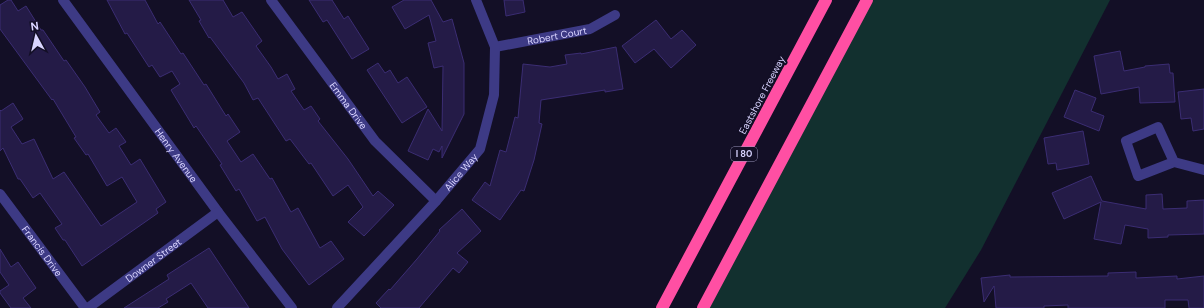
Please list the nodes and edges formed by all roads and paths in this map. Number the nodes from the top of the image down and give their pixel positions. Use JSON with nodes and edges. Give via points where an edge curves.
{"nodes":[{"id":1,"x":63,"y":0,"type":"edge"},
{"id":2,"x":271,"y":0,"type":"edge"},
{"id":3,"x":476,"y":0,"type":"edge"},
{"id":4,"x":826,"y":0,"type":"edge"},
{"id":5,"x":866,"y":0,"type":"edge"},
{"id":6,"x":615,"y":15,"type":"dead end"},
{"id":7,"x":495,"y":47,"type":"junction"},
{"id":8,"x":1174,"y":162,"type":"junction"},
{"id":9,"x":1204,"y":170,"type":"edge"},
{"id":10,"x":0,"y":194,"type":"edge"},
{"id":11,"x":436,"y":201,"type":"junction"},
{"id":12,"x":218,"y":212,"type":"junction"},
{"id":13,"x":85,"y":308,"type":"edge"},
{"id":14,"x":88,"y":308,"type":"edge"},
{"id":15,"x":292,"y":308,"type":"edge"},
{"id":16,"x":337,"y":308,"type":"edge"},
{"id":17,"x":662,"y":308,"type":"edge"},
{"id":18,"x":703,"y":308,"type":"edge"}],
"edges":[{"from":1,"to":12,"type":"street","name":"Henry Avenue"},
{"from":2,"to":11,"type":"street","name":"Emma Drive","via":[[375,141]]},
{"from":3,"to":7,"type":"street","name":"Alice Way"},
{"from":4,"to":17,"type":"highway","name":"Eastshore Freeway","number":"I 80"},
{"from":5,"to":18,"type":"highway"},
{"from":6,"to":7,"type":"street","name":"Robert Court","via":[[590,29]]},
{"from":7,"to":11,"type":"street","name":"Alice Way","via":[[494,95],[480,149]]},
{"from":8,"to":8,"type":"street","via":[[1158,127],[1126,141],[1138,176]]},
{"from":8,"to":9,"type":"street"},
{"from":10,"to":13,"type":"street","name":"Francis Drive"},
{"from":11,"to":16,"type":"street","name":"Alice Way"},
{"from":12,"to":14,"type":"street","name":"Downer Street"},
{"from":12,"to":15,"type":"street","name":"Henry Avenue"}]}
